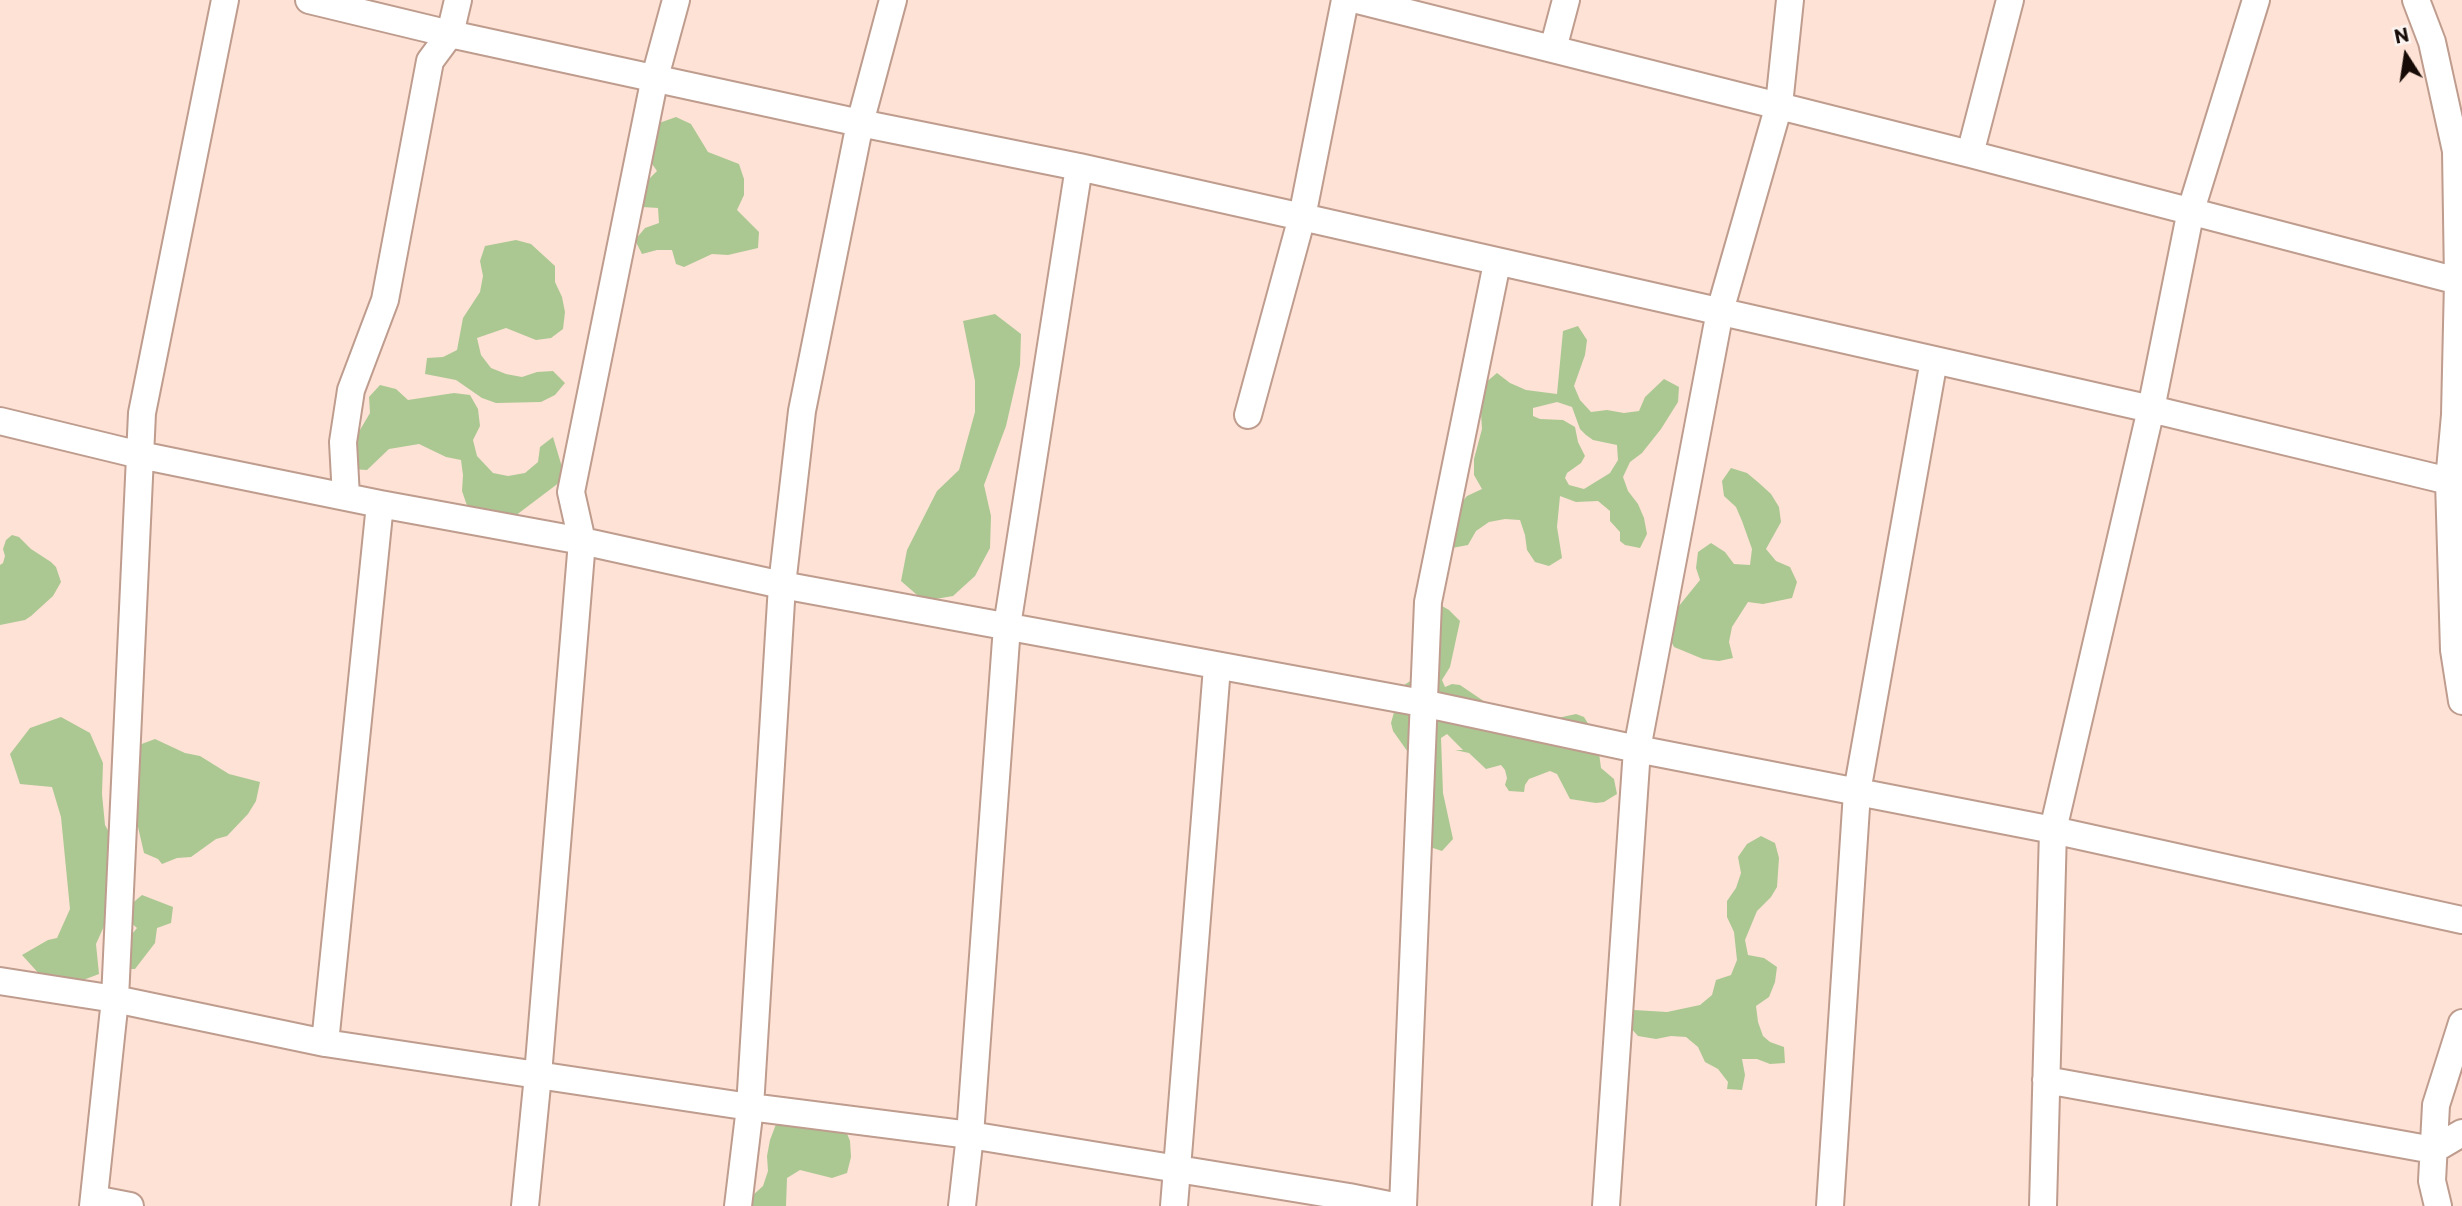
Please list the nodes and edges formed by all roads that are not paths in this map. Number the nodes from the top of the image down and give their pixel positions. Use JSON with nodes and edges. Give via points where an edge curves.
{"nodes":[{"id":1,"x":225,"y":0,"type":"edge"},
{"id":2,"x":309,"y":0,"type":"edge"},
{"id":3,"x":458,"y":0,"type":"edge"},
{"id":4,"x":677,"y":0,"type":"edge"},
{"id":5,"x":893,"y":0,"type":"edge"},
{"id":6,"x":1345,"y":0,"type":"edge"},
{"id":7,"x":1357,"y":0,"type":"edge"},
{"id":8,"x":1566,"y":0,"type":"edge"},
{"id":9,"x":1790,"y":0,"type":"edge"},
{"id":10,"x":2011,"y":0,"type":"edge"},
{"id":11,"x":2256,"y":0,"type":"edge"},
{"id":12,"x":2413,"y":1,"type":"edge"},
{"id":13,"x":450,"y":34,"type":"junction"},
{"id":14,"x":1553,"y":49,"type":"junction"},
{"id":15,"x":655,"y":77,"type":"junction"},
{"id":16,"x":1779,"y":105,"type":"junction"},
{"id":17,"x":860,"y":123,"type":"junction"},
{"id":18,"x":1970,"y":154,"type":"junction"},
{"id":19,"x":1079,"y":167,"type":"junction"},
{"id":20,"x":2191,"y":210,"type":"junction"},
{"id":21,"x":1302,"y":217,"type":"junction"},
{"id":22,"x":1497,"y":263,"type":"junction"},
{"id":23,"x":2460,"y":280,"type":"edge"},
{"id":24,"x":1720,"y":311,"type":"junction"},
{"id":25,"x":1934,"y":360,"type":"junction"},
{"id":26,"x":2151,"y":409,"type":"junction"},
{"id":27,"x":1248,"y":415,"type":"dead end"},
{"id":28,"x":0,"y":421,"type":"edge"},
{"id":29,"x":140,"y":454,"type":"junction"},
{"id":30,"x":2449,"y":481,"type":"junction"},
{"id":31,"x":346,"y":497,"type":"junction"},
{"id":32,"x":380,"y":504,"type":"junction"},
{"id":33,"x":2456,"y":532,"type":"edge"},
{"id":34,"x":582,"y":541,"type":"junction"},
{"id":35,"x":782,"y":585,"type":"junction"},
{"id":36,"x":1007,"y":626,"type":"junction"},
{"id":37,"x":1217,"y":667,"type":"junction"},
{"id":38,"x":2462,"y":701,"type":"edge"},
{"id":39,"x":1422,"y":703,"type":"junction"},
{"id":40,"x":1637,"y":749,"type":"junction"},
{"id":41,"x":1857,"y":792,"type":"junction"},
{"id":42,"x":2053,"y":830,"type":"junction"},
{"id":43,"x":2462,"y":920,"type":"edge"},
{"id":44,"x":0,"y":981,"type":"edge"},
{"id":45,"x":115,"y":999,"type":"junction"},
{"id":46,"x":2462,"y":1023,"type":"edge"},
{"id":47,"x":325,"y":1043,"type":"junction"},
{"id":48,"x":538,"y":1075,"type":"junction"},
{"id":49,"x":2046,"y":1080,"type":"junction"},
{"id":50,"x":750,"y":1107,"type":"junction"},
{"id":51,"x":2462,"y":1133,"type":"edge"},
{"id":52,"x":970,"y":1135,"type":"junction"},
{"id":53,"x":2433,"y":1150,"type":"junction"},
{"id":54,"x":1178,"y":1170,"type":"junction"},
{"id":55,"x":1349,"y":1201,"type":"edge"},
{"id":56,"x":93,"y":1203,"type":"edge"},
{"id":57,"x":130,"y":1206,"type":"edge"},
{"id":58,"x":525,"y":1206,"type":"edge"},
{"id":59,"x":738,"y":1206,"type":"edge"},
{"id":60,"x":962,"y":1206,"type":"edge"},
{"id":61,"x":1174,"y":1206,"type":"edge"},
{"id":62,"x":1394,"y":1206,"type":"edge"},
{"id":63,"x":1403,"y":1206,"type":"edge"},
{"id":64,"x":1606,"y":1206,"type":"edge"},
{"id":65,"x":1830,"y":1206,"type":"edge"},
{"id":66,"x":2043,"y":1206,"type":"edge"},
{"id":67,"x":2438,"y":1206,"type":"edge"}],
"edges":[{"from":1,"to":29,"type":"street","via":[[142,413]]},
{"from":2,"to":13,"type":"street"},
{"from":3,"to":13,"type":"street"},
{"from":4,"to":15,"type":"street"},
{"from":5,"to":17,"type":"street"},
{"from":6,"to":21,"type":"street"},
{"from":7,"to":14,"type":"street"},
{"from":8,"to":14,"type":"street"},
{"from":9,"to":16,"type":"street"},
{"from":10,"to":18,"type":"street"},
{"from":11,"to":20,"type":"street"},
{"from":12,"to":23,"type":"street","via":[[2431,42],[2456,151]]},
{"from":13,"to":15,"type":"street"},
{"from":13,"to":31,"type":"street","via":[[430,61],[384,300],[351,390],[343,442]]},
{"from":14,"to":16,"type":"street"},
{"from":15,"to":17,"type":"street"},
{"from":15,"to":34,"type":"street","via":[[572,492]]},
{"from":16,"to":18,"type":"street"},
{"from":16,"to":24,"type":"street"},
{"from":17,"to":19,"type":"street"},
{"from":17,"to":35,"type":"street","via":[[802,411]]},
{"from":18,"to":20,"type":"street"},
{"from":19,"to":21,"type":"street"},
{"from":19,"to":36,"type":"street"},
{"from":20,"to":23,"type":"street"},
{"from":20,"to":26,"type":"street"},
{"from":21,"to":22,"type":"street"},
{"from":21,"to":27,"type":"street"},
{"from":22,"to":24,"type":"street"},
{"from":22,"to":39,"type":"street","via":[[1428,602]]},
{"from":23,"to":30,"type":"street"},
{"from":24,"to":25,"type":"street"},
{"from":24,"to":40,"type":"street"},
{"from":25,"to":26,"type":"street"},
{"from":25,"to":41,"type":"street"},
{"from":26,"to":30,"type":"street"},
{"from":26,"to":42,"type":"street"},
{"from":28,"to":29,"type":"street"},
{"from":29,"to":31,"type":"street"},
{"from":29,"to":45,"type":"street"},
{"from":30,"to":33,"type":"street"},
{"from":31,"to":32,"type":"street"},
{"from":32,"to":34,"type":"street"},
{"from":32,"to":47,"type":"street"},
{"from":33,"to":38,"type":"street","via":[[2454,650]]},
{"from":34,"to":35,"type":"street"},
{"from":34,"to":48,"type":"street"},
{"from":35,"to":36,"type":"street"},
{"from":35,"to":50,"type":"street"},
{"from":36,"to":37,"type":"street"},
{"from":36,"to":52,"type":"street"},
{"from":37,"to":39,"type":"street"},
{"from":37,"to":54,"type":"street"},
{"from":39,"to":40,"type":"street"},
{"from":39,"to":63,"type":"street"},
{"from":40,"to":41,"type":"street"},
{"from":40,"to":64,"type":"street"},
{"from":41,"to":42,"type":"street"},
{"from":41,"to":65,"type":"street"},
{"from":42,"to":43,"type":"street"},
{"from":42,"to":49,"type":"street"},
{"from":44,"to":45,"type":"street"},
{"from":45,"to":47,"type":"street"},
{"from":45,"to":56,"type":"street"},
{"from":46,"to":53,"type":"street","via":[[2436,1105]]},
{"from":47,"to":48,"type":"street"},
{"from":48,"to":50,"type":"street"},
{"from":48,"to":58,"type":"street"},
{"from":49,"to":53,"type":"street"},
{"from":49,"to":66,"type":"street"},
{"from":50,"to":52,"type":"street"},
{"from":50,"to":59,"type":"street"},
{"from":51,"to":53,"type":"street"},
{"from":52,"to":54,"type":"street"},
{"from":52,"to":60,"type":"street"},
{"from":53,"to":67,"type":"street","via":[[2432,1181]]},
{"from":54,"to":55,"type":"street"},
{"from":54,"to":61,"type":"street"},
{"from":55,"to":62,"type":"street"},
{"from":56,"to":57,"type":"street"}]}
